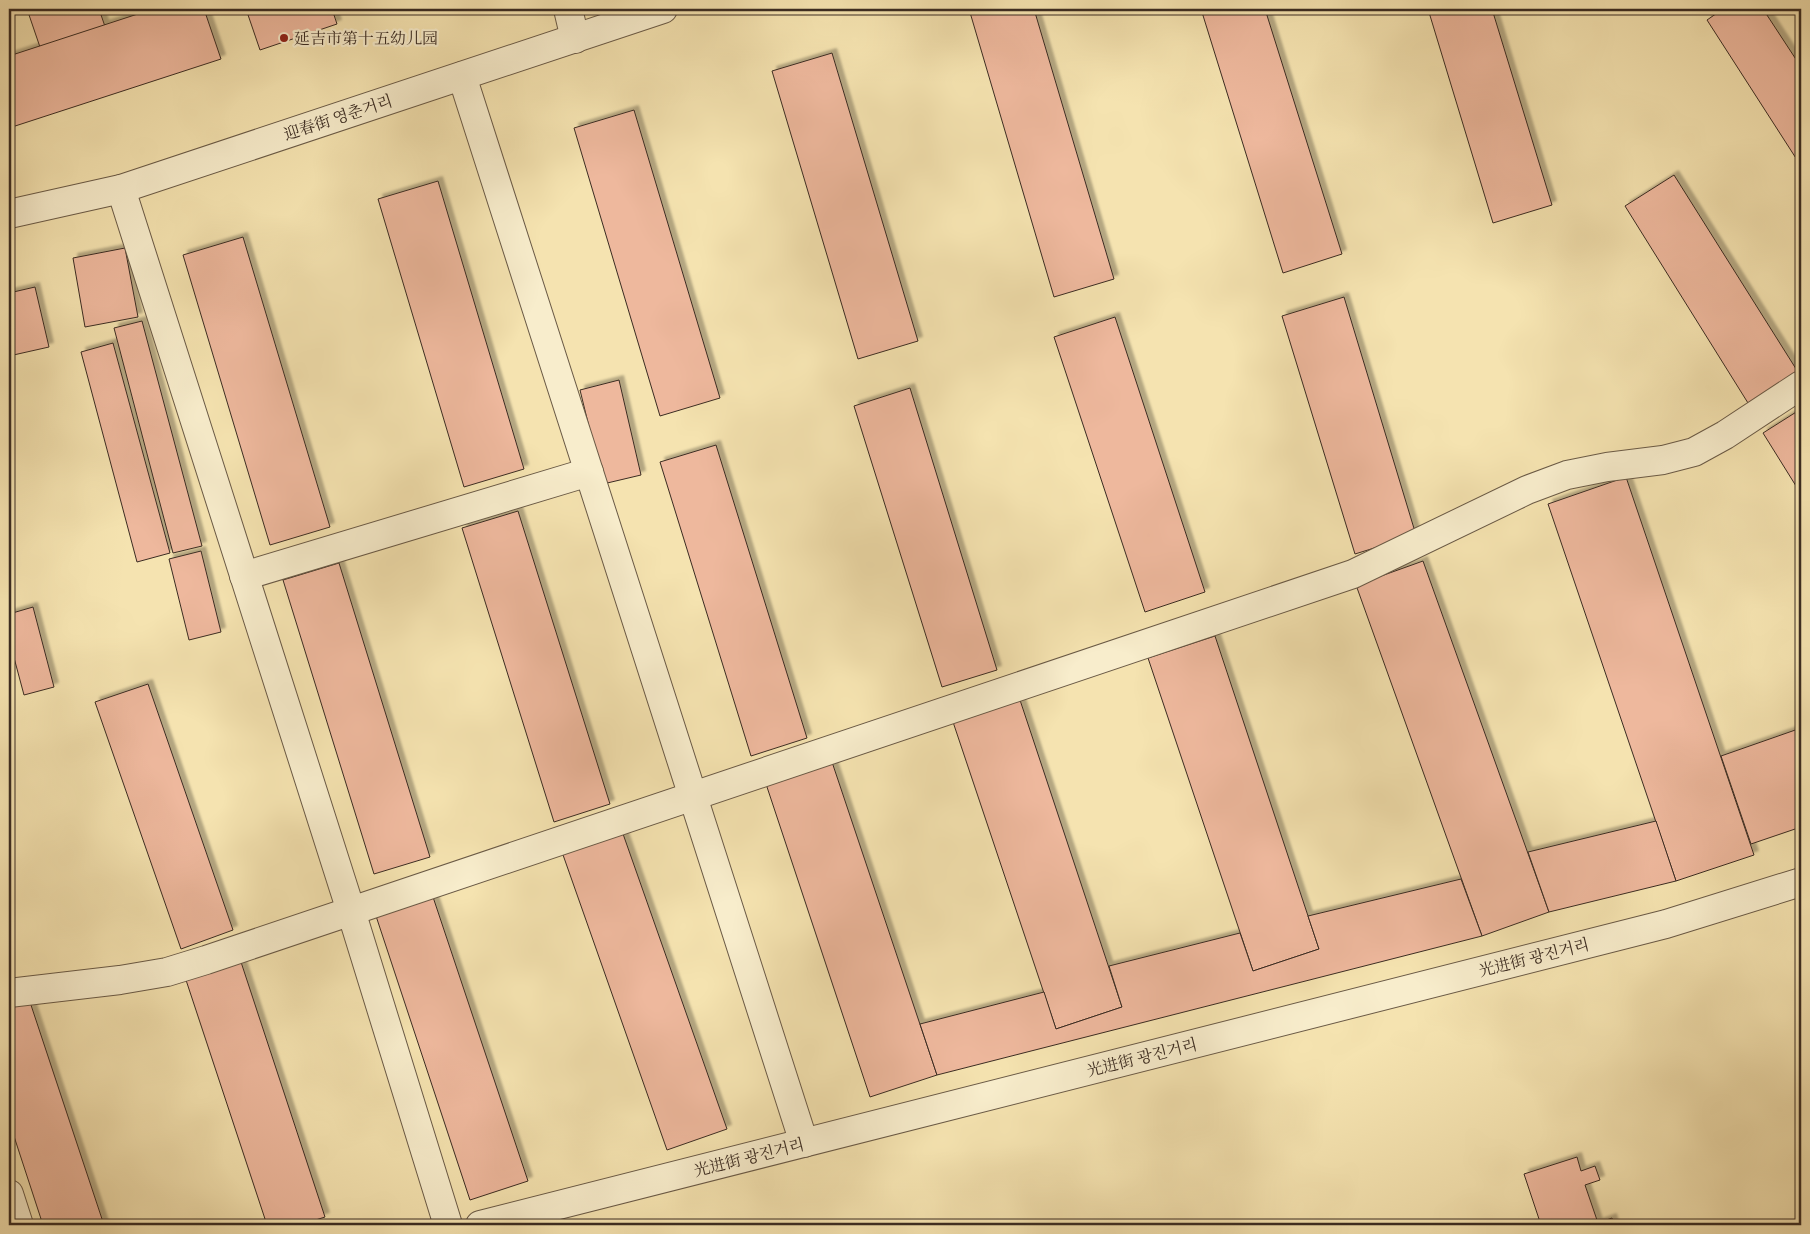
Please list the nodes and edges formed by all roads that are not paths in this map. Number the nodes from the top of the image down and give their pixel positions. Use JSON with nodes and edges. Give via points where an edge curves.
{"nodes":[{"id":1,"x":568,"y":9,"type":"edge"},
{"id":2,"x":663,"y":9,"type":"edge"},
{"id":3,"x":576,"y":39,"type":"junction"},
{"id":4,"x":462,"y":76,"type":"junction"},
{"id":5,"x":121,"y":189,"type":"junction"},
{"id":6,"x":9,"y":214,"type":"edge"},
{"id":7,"x":1801,"y":385,"type":"edge"},
{"id":8,"x":589,"y":472,"type":"junction"},
{"id":9,"x":244,"y":576,"type":"junction"},
{"id":10,"x":693,"y":796,"type":"junction"},
{"id":11,"x":1801,"y":882,"type":"edge"},
{"id":12,"x":351,"y":911,"type":"junction"},
{"id":13,"x":9,"y":992,"type":"edge"},
{"id":14,"x":804,"y":1143,"type":"junction"},
{"id":15,"x":9,"y":1194,"type":"edge"},
{"id":16,"x":19,"y":1225,"type":"edge"},
{"id":17,"x":448,"y":1225,"type":"edge"},
{"id":18,"x":480,"y":1225,"type":"edge"}],
"edges":[{"from":1,"to":3,"type":"street"},
{"from":2,"to":3,"type":"street","name":"迎春街 영춘거리"},
{"from":3,"to":4,"type":"street","name":"迎春街 영춘거리"},
{"from":4,"to":5,"type":"street","name":"迎春街 영춘거리"},
{"from":4,"to":8,"type":"street"},
{"from":5,"to":6,"type":"street","name":"迎春街 영춘거리"},
{"from":5,"to":9,"type":"street"},
{"from":7,"to":10,"type":"street","via":[[1694,452],[1663,460],[1567,474],[1353,574]]},
{"from":8,"to":9,"type":"street"},
{"from":8,"to":10,"type":"street"},
{"from":9,"to":12,"type":"street"},
{"from":10,"to":12,"type":"street"},
{"from":10,"to":14,"type":"street"},
{"from":11,"to":14,"type":"street","name":"光进街 광진거리","via":[[1666,924]]},
{"from":12,"to":13,"type":"street","via":[[167,972]]},
{"from":12,"to":17,"type":"street"},
{"from":14,"to":18,"type":"street","name":"光进街 광진거리"},
{"from":15,"to":16,"type":"street"}]}
